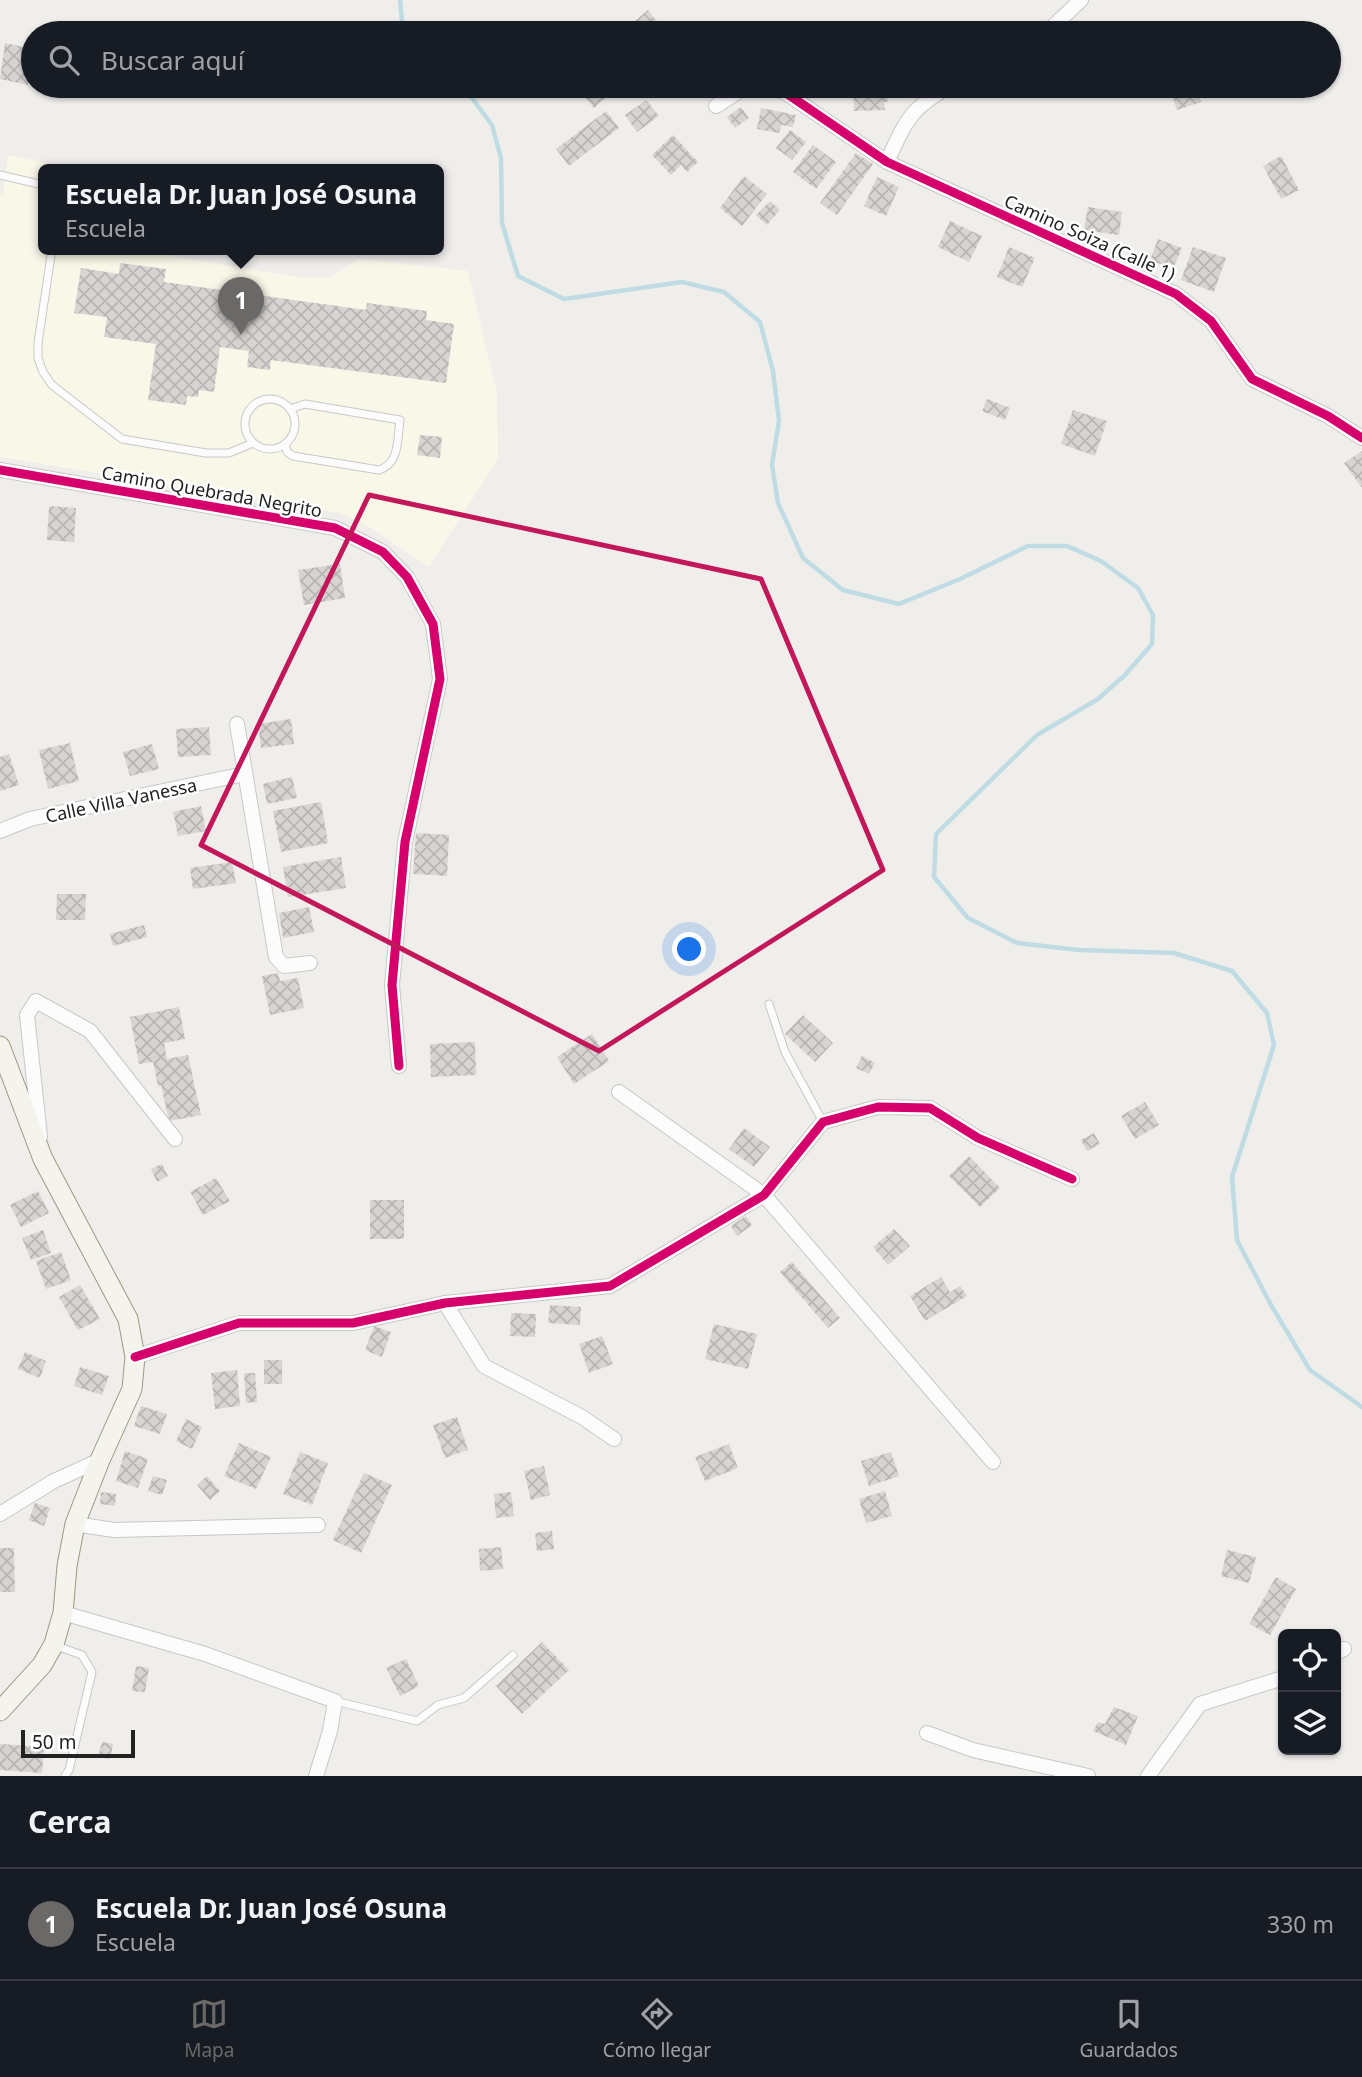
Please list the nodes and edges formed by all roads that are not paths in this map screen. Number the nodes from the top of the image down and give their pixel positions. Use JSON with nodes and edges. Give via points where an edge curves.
{"nodes":[{"id":1,"x":1081,"y":0,"type":"edge"},
{"id":2,"x":1059,"y":21,"type":"edge"},
{"id":3,"x":728,"y":98,"type":"edge"},
{"id":4,"x":793,"y":98,"type":"edge"},
{"id":5,"x":928,"y":98,"type":"edge"},
{"id":6,"x":716,"y":106,"type":"dead end"},
{"id":7,"x":887,"y":162,"type":"junction"},
{"id":8,"x":0,"y":175,"type":"edge"},
{"id":9,"x":38,"y":184,"type":"edge"},
{"id":10,"x":50,"y":255,"type":"edge"},
{"id":11,"x":290,"y":409,"type":"junction"},
{"id":12,"x":1362,"y":438,"type":"edge"},
{"id":13,"x":253,"y":443,"type":"junction"},
{"id":14,"x":285,"y":444,"type":"junction"},
{"id":15,"x":0,"y":470,"type":"edge"},
{"id":16,"x":236,"y":724,"type":"dead end"},
{"id":17,"x":243,"y":774,"type":"junction"},
{"id":18,"x":0,"y":831,"type":"edge"},
{"id":19,"x":310,"y":963,"type":"dead end"},
{"id":20,"x":769,"y":1004,"type":"dead end"},
{"id":21,"x":0,"y":1046,"type":"edge"},
{"id":22,"x":400,"y":1066,"type":"dead end"},
{"id":23,"x":619,"y":1092,"type":"dead end"},
{"id":24,"x":823,"y":1122,"type":"junction"},
{"id":25,"x":175,"y":1139,"type":"dead end"},
{"id":26,"x":43,"y":1159,"type":"junction"},
{"id":27,"x":1072,"y":1179,"type":"dead end"},
{"id":28,"x":764,"y":1195,"type":"junction"},
{"id":29,"x":445,"y":1303,"type":"junction"},
{"id":30,"x":135,"y":1357,"type":"junction"},
{"id":31,"x":614,"y":1439,"type":"dead end"},
{"id":32,"x":100,"y":1460,"type":"junction"},
{"id":33,"x":993,"y":1462,"type":"dead end"},
{"id":34,"x":0,"y":1514,"type":"edge"},
{"id":35,"x":75,"y":1524,"type":"junction"},
{"id":36,"x":318,"y":1525,"type":"dead end"},
{"id":37,"x":63,"y":1613,"type":"junction"},
{"id":38,"x":54,"y":1644,"type":"junction"},
{"id":39,"x":513,"y":1655,"type":"dead end"},
{"id":40,"x":1278,"y":1680,"type":"edge"},
{"id":41,"x":335,"y":1701,"type":"junction"},
{"id":42,"x":0,"y":1711,"type":"edge"},
{"id":43,"x":927,"y":1733,"type":"dead end"},
{"id":44,"x":1039,"y":1771,"type":"edge"},
{"id":45,"x":65,"y":1776,"type":"edge"},
{"id":46,"x":316,"y":1776,"type":"edge"},
{"id":47,"x":1088,"y":1776,"type":"edge"},
{"id":48,"x":1148,"y":1776,"type":"edge"}],
"edges":[{"from":1,"to":2,"type":"street"},
{"from":3,"to":6,"type":"street"},
{"from":4,"to":7,"type":"street","name":"Camino Soiza (Calle 1)"},
{"from":5,"to":7,"type":"street","via":[[906,119]]},
{"from":7,"to":12,"type":"street","name":"Camino Soiza (Calle 1)","via":[[1176,294],[1211,321],[1252,379]]},
{"from":8,"to":9,"type":"lane"},
{"from":10,"to":13,"type":"lane","via":[[38,358],[52,385],[122,439],[206,453],[229,453]]},
{"from":11,"to":13,"type":"lane","via":[[273,399],[254,404],[244,420]]},
{"from":11,"to":14,"type":"lane","via":[[295,427]]},
{"from":11,"to":14,"type":"lane","via":[[304,404],[400,420],[394,460],[379,470],[292,456]]},
{"from":13,"to":14,"type":"lane","via":[[266,449]]},
{"from":15,"to":22,"type":"street","name":"Camino Quebrada Negrito","via":[[335,528],[383,552],[407,577],[433,624],[440,679],[405,842],[393,985]]},
{"from":16,"to":17,"type":"street"},
{"from":17,"to":18,"type":"street","name":"Calle Villa Vanessa","via":[[30,819]]},
{"from":17,"to":19,"type":"street","via":[[276,957],[284,966]]},
{"from":20,"to":24,"type":"lane","via":[[785,1052]]},
{"from":21,"to":26,"type":"main road"},
{"from":23,"to":28,"type":"street"},
{"from":24,"to":27,"type":"street","via":[[878,1107],[930,1108],[978,1138]]},
{"from":24,"to":28,"type":"street"},
{"from":25,"to":26,"type":"street","via":[[90,1031],[36,1001],[27,1015]]},
{"from":26,"to":30,"type":"main road","via":[[121,1303]]},
{"from":28,"to":29,"type":"street","via":[[610,1286]]},
{"from":28,"to":33,"type":"street"},
{"from":29,"to":30,"type":"street","via":[[353,1323],[239,1323]]},
{"from":29,"to":31,"type":"street","via":[[484,1366],[582,1417]]},
{"from":30,"to":32,"type":"main road","via":[[132,1389]]},
{"from":32,"to":34,"type":"street"},
{"from":32,"to":35,"type":"main road"},
{"from":35,"to":36,"type":"street","via":[[114,1530]]},
{"from":35,"to":37,"type":"main road"},
{"from":37,"to":38,"type":"main road"},
{"from":37,"to":41,"type":"street","via":[[205,1654]]},
{"from":38,"to":42,"type":"main road","via":[[42,1665]]},
{"from":38,"to":45,"type":"lane","via":[[82,1655],[92,1672]]},
{"from":39,"to":41,"type":"lane","via":[[464,1698],[438,1705],[417,1721]]},
{"from":40,"to":48,"type":"street","via":[[1200,1704]]},
{"from":41,"to":46,"type":"street"},
{"from":43,"to":44,"type":"street"},
{"from":44,"to":47,"type":"street"}]}
